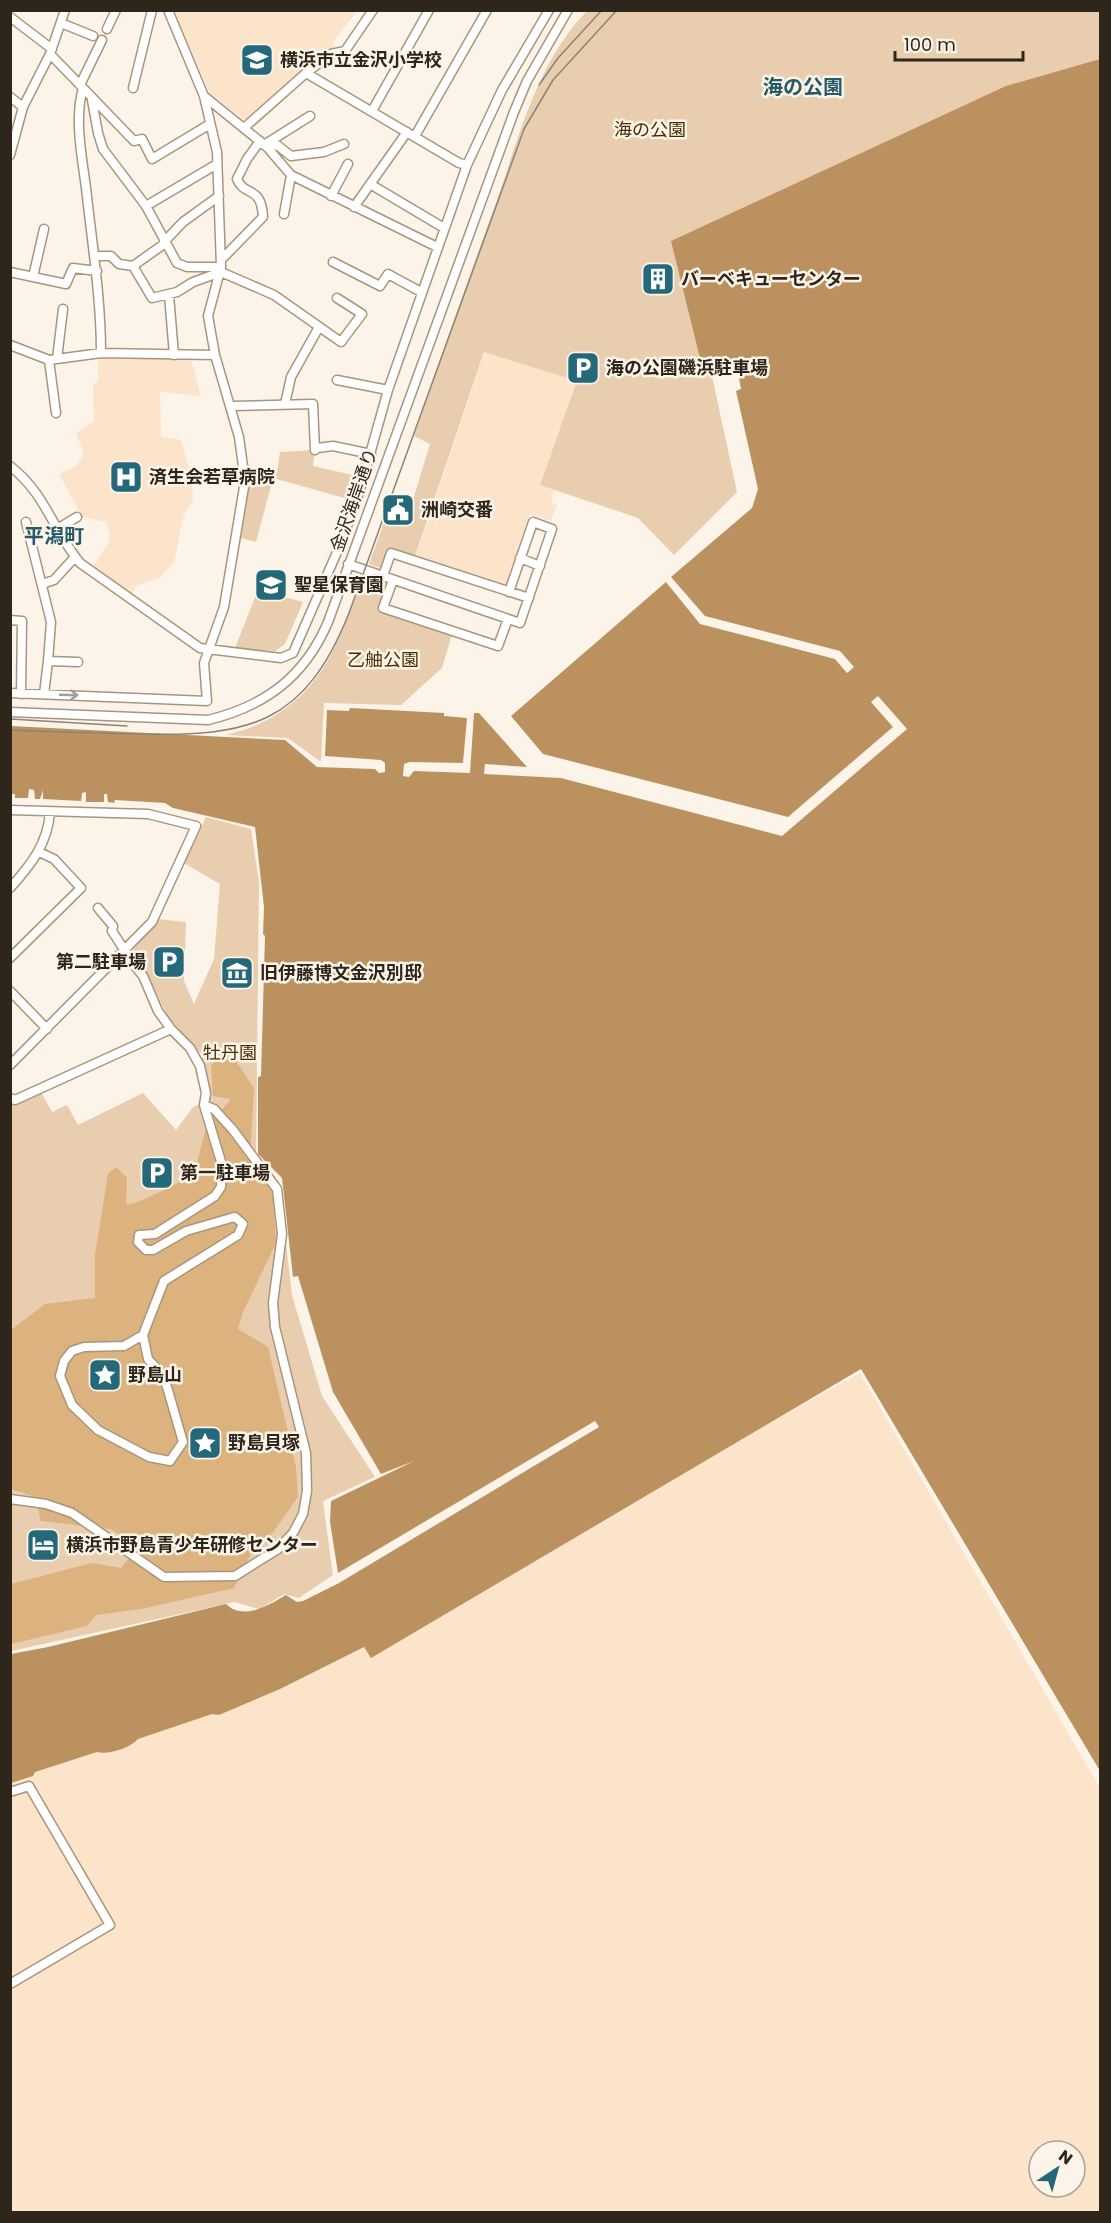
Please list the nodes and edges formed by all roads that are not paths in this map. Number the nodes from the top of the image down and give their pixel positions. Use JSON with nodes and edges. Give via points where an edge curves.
{"nodes":[{"id":1,"x":65,"y":10,"type":"edge"},
{"id":2,"x":116,"y":10,"type":"edge"},
{"id":3,"x":152,"y":10,"type":"edge"},
{"id":4,"x":168,"y":10,"type":"edge"},
{"id":5,"x":373,"y":10,"type":"edge"},
{"id":6,"x":429,"y":10,"type":"edge"},
{"id":7,"x":487,"y":10,"type":"edge"},
{"id":8,"x":549,"y":10,"type":"edge"},
{"id":9,"x":568,"y":10,"type":"edge"},
{"id":10,"x":575,"y":10,"type":"edge"},
{"id":11,"x":10,"y":17,"type":"edge"},
{"id":12,"x":61,"y":23,"type":"junction"},
{"id":13,"x":107,"y":29,"type":"dead end"},
{"id":14,"x":553,"y":34,"type":"junction"},
{"id":15,"x":51,"y":51,"type":"junction"},
{"id":16,"x":306,"y":73,"type":"junction"},
{"id":17,"x":81,"y":87,"type":"junction"},
{"id":18,"x":133,"y":88,"type":"dead end"},
{"id":19,"x":204,"y":96,"type":"junction"},
{"id":20,"x":10,"y":98,"type":"edge"},
{"id":21,"x":92,"y":100,"type":"junction"},
{"id":22,"x":23,"y":107,"type":"junction"},
{"id":23,"x":372,"y":111,"type":"junction"},
{"id":24,"x":310,"y":116,"type":"dead end"},
{"id":25,"x":210,"y":124,"type":"junction"},
{"id":26,"x":245,"y":127,"type":"junction"},
{"id":27,"x":411,"y":134,"type":"junction"},
{"id":28,"x":264,"y":144,"type":"junction"},
{"id":29,"x":344,"y":144,"type":"dead end"},
{"id":30,"x":10,"y":155,"type":"edge"},
{"id":31,"x":217,"y":164,"type":"junction"},
{"id":32,"x":348,"y":164,"type":"dead end"},
{"id":33,"x":467,"y":165,"type":"junction"},
{"id":34,"x":291,"y":175,"type":"junction"},
{"id":35,"x":370,"y":184,"type":"junction"},
{"id":36,"x":219,"y":196,"type":"junction"},
{"id":37,"x":331,"y":196,"type":"junction"},
{"id":38,"x":146,"y":206,"type":"junction"},
{"id":39,"x":354,"y":207,"type":"junction"},
{"id":40,"x":284,"y":214,"type":"dead end"},
{"id":41,"x":444,"y":228,"type":"junction"},
{"id":42,"x":44,"y":229,"type":"dead end"},
{"id":43,"x":164,"y":243,"type":"junction"},
{"id":44,"x":437,"y":247,"type":"junction"},
{"id":45,"x":95,"y":255,"type":"junction"},
{"id":46,"x":333,"y":262,"type":"dead end"},
{"id":47,"x":133,"y":266,"type":"junction"},
{"id":48,"x":221,"y":266,"type":"junction"},
{"id":49,"x":97,"y":271,"type":"junction"},
{"id":50,"x":10,"y":272,"type":"edge"},
{"id":51,"x":33,"y":277,"type":"junction"},
{"id":52,"x":421,"y":292,"type":"junction"},
{"id":53,"x":169,"y":296,"type":"junction"},
{"id":54,"x":337,"y":298,"type":"dead end"},
{"id":55,"x":63,"y":309,"type":"dead end"},
{"id":56,"x":319,"y":327,"type":"junction"},
{"id":57,"x":10,"y":345,"type":"edge"},
{"id":58,"x":101,"y":353,"type":"junction"},
{"id":59,"x":215,"y":355,"type":"junction"},
{"id":60,"x":174,"y":356,"type":"junction"},
{"id":61,"x":53,"y":360,"type":"junction"},
{"id":62,"x":337,"y":380,"type":"dead end"},
{"id":63,"x":388,"y":390,"type":"junction"},
{"id":64,"x":285,"y":404,"type":"junction"},
{"id":65,"x":232,"y":406,"type":"junction"},
{"id":66,"x":56,"y":413,"type":"dead end"},
{"id":67,"x":371,"y":454,"type":"junction"},
{"id":68,"x":10,"y":466,"type":"edge"},
{"id":69,"x":77,"y":517,"type":"dead end"},
{"id":70,"x":26,"y":522,"type":"dead end"},
{"id":71,"x":57,"y":529,"type":"junction"},
{"id":72,"x":75,"y":557,"type":"junction"},
{"id":73,"x":520,"y":558,"type":"junction"},
{"id":74,"x":348,"y":564,"type":"junction"},
{"id":75,"x":540,"y":566,"type":"junction"},
{"id":76,"x":383,"y":576,"type":"junction"},
{"id":77,"x":393,"y":580,"type":"junction"},
{"id":78,"x":42,"y":584,"type":"junction"},
{"id":79,"x":509,"y":592,"type":"junction"},
{"id":80,"x":529,"y":598,"type":"junction"},
{"id":81,"x":508,"y":619,"type":"junction"},
{"id":82,"x":10,"y":620,"type":"edge"},
{"id":83,"x":208,"y":651,"type":"junction"},
{"id":84,"x":48,"y":662,"type":"junction"},
{"id":85,"x":78,"y":662,"type":"dead end"},
{"id":86,"x":10,"y":693,"type":"edge"},
{"id":87,"x":21,"y":694,"type":"junction"},
{"id":88,"x":44,"y":694,"type":"junction"},
{"id":89,"x":10,"y":712,"type":"edge"},
{"id":90,"x":10,"y":810,"type":"edge"},
{"id":91,"x":50,"y":812,"type":"junction"},
{"id":92,"x":39,"y":852,"type":"junction"},
{"id":93,"x":10,"y":888,"type":"edge"},
{"id":94,"x":98,"y":908,"type":"dead end"},
{"id":95,"x":123,"y":953,"type":"junction"},
{"id":96,"x":10,"y":958,"type":"edge"},
{"id":97,"x":10,"y":991,"type":"edge"},
{"id":98,"x":47,"y":1029,"type":"junction"},
{"id":99,"x":171,"y":1029,"type":"junction"},
{"id":100,"x":10,"y":1065,"type":"edge"},
{"id":101,"x":10,"y":1098,"type":"edge"},
{"id":102,"x":204,"y":1105,"type":"junction"},
{"id":103,"x":143,"y":1335,"type":"junction"},
{"id":104,"x":10,"y":1498,"type":"edge"},
{"id":105,"x":10,"y":1792,"type":"edge"},
{"id":106,"x":10,"y":1984,"type":"edge"}],
"edges":[{"from":1,"to":12,"type":"street"},
{"from":2,"to":13,"type":"street"},
{"from":3,"to":18,"type":"street"},
{"from":4,"to":19,"type":"street"},
{"from":5,"to":16,"type":"street","via":[[345,51],[332,54]]},
{"from":6,"to":23,"type":"street"},
{"from":7,"to":27,"type":"street"},
{"from":8,"to":33,"type":"street","name":"金沢海岸通り","via":[[502,90]]},
{"from":9,"to":14,"type":"street"},
{"from":10,"to":14,"type":"street"},
{"from":11,"to":15,"type":"street"},
{"from":12,"to":15,"type":"street"},
{"from":12,"to":17,"type":"street","via":[[97,38]]},
{"from":14,"to":74,"type":"street","via":[[514,112]]},
{"from":15,"to":17,"type":"street"},
{"from":15,"to":22,"type":"street"},
{"from":16,"to":23,"type":"street"},
{"from":16,"to":26,"type":"street"},
{"from":17,"to":21,"type":"street"},
{"from":17,"to":45,"type":"street","via":[[81,150]]},
{"from":19,"to":25,"type":"street"},
{"from":19,"to":26,"type":"street"},
{"from":20,"to":22,"type":"street"},
{"from":21,"to":25,"type":"street","via":[[134,141],[142,139],[152,159]]},
{"from":21,"to":38,"type":"street","via":[[103,148]]},
{"from":22,"to":30,"type":"street"},
{"from":23,"to":27,"type":"street"},
{"from":24,"to":28,"type":"street"},
{"from":25,"to":31,"type":"street"},
{"from":26,"to":28,"type":"street"},
{"from":27,"to":33,"type":"street"},
{"from":27,"to":35,"type":"street"},
{"from":28,"to":29,"type":"street","via":[[277,145],[291,156],[324,152]]},
{"from":28,"to":34,"type":"street"},
{"from":28,"to":48,"type":"street","via":[[247,159],[237,179],[258,195],[263,217]]},
{"from":31,"to":36,"type":"street"},
{"from":31,"to":38,"type":"street"},
{"from":32,"to":37,"type":"street"},
{"from":33,"to":41,"type":"street","name":"金沢海岸通り"},
{"from":34,"to":37,"type":"street"},
{"from":34,"to":40,"type":"street"},
{"from":35,"to":39,"type":"street"},
{"from":35,"to":41,"type":"street"},
{"from":36,"to":43,"type":"street","via":[[183,222]]},
{"from":36,"to":48,"type":"street"},
{"from":37,"to":39,"type":"street"},
{"from":38,"to":43,"type":"street"},
{"from":39,"to":44,"type":"street"},
{"from":41,"to":44,"type":"street","name":"金沢海岸通り"},
{"from":42,"to":51,"type":"street"},
{"from":43,"to":47,"type":"street"},
{"from":43,"to":48,"type":"street","via":[[177,262],[187,267]]},
{"from":44,"to":52,"type":"street","name":"金沢海岸通り"},
{"from":45,"to":47,"type":"street","via":[[111,255],[119,264]]},
{"from":45,"to":49,"type":"street"},
{"from":46,"to":52,"type":"street","via":[[380,286],[388,274]]},
{"from":47,"to":53,"type":"street","via":[[152,298]]},
{"from":48,"to":53,"type":"street"},
{"from":48,"to":56,"type":"street","via":[[274,295]]},
{"from":48,"to":59,"type":"street","via":[[208,316]]},
{"from":49,"to":51,"type":"street","via":[[73,268],[66,284]]},
{"from":49,"to":58,"type":"street"},
{"from":50,"to":51,"type":"street"},
{"from":52,"to":63,"type":"street","name":"金沢海岸通り"},
{"from":53,"to":60,"type":"street"},
{"from":54,"to":56,"type":"street","via":[[362,314],[341,342]]},
{"from":55,"to":61,"type":"street"},
{"from":56,"to":64,"type":"street","via":[[291,377]]},
{"from":57,"to":61,"type":"street"},
{"from":58,"to":60,"type":"street"},
{"from":58,"to":61,"type":"street"},
{"from":59,"to":60,"type":"street"},
{"from":59,"to":65,"type":"street"},
{"from":61,"to":66,"type":"street"},
{"from":62,"to":63,"type":"street"},
{"from":63,"to":67,"type":"street","name":"金沢海岸通り"},
{"from":64,"to":65,"type":"street"},
{"from":64,"to":67,"type":"street","via":[[313,404],[316,449],[333,446]]},
{"from":65,"to":83,"type":"street","via":[[245,481],[224,607]]},
{"from":67,"to":83,"type":"street","name":"金沢海岸通り","via":[[341,543],[294,653],[281,658]]},
{"from":68,"to":71,"type":"street","name":"金沢海岸通り","via":[[36,489]]},
{"from":69,"to":71,"type":"street"},
{"from":70,"to":78,"type":"street"},
{"from":71,"to":72,"type":"street","name":"金沢海岸通り"},
{"from":72,"to":78,"type":"street","via":[[54,580]]},
{"from":72,"to":83,"type":"street","name":"金沢海岸通り"},
{"from":73,"to":75,"type":"street"},
{"from":73,"to":75,"type":"street","via":[[533,522],[552,529]]},
{"from":73,"to":79,"type":"street"},
{"from":74,"to":76,"type":"street"},
{"from":74,"to":89,"type":"street","via":[[328,622],[308,660],[282,688],[251,706],[208,720],[186,721]]},
{"from":75,"to":80,"type":"street"},
{"from":76,"to":77,"type":"street"},
{"from":76,"to":79,"type":"street","via":[[391,553]]},
{"from":77,"to":81,"type":"street"},
{"from":77,"to":81,"type":"street","via":[[383,608],[498,646]]},
{"from":78,"to":84,"type":"street","via":[[52,630]]},
{"from":79,"to":80,"type":"street"},
{"from":80,"to":81,"type":"street","via":[[520,623]]},
{"from":82,"to":87,"type":"street","via":[[22,621]]},
{"from":88,"to":83,"type":"street","one_way":true,"via":[[207,701],[204,663]]},
{"from":84,"to":85,"type":"street"},
{"from":84,"to":88,"type":"street"},
{"from":86,"to":87,"type":"street"},
{"from":87,"to":88,"type":"street"},
{"from":90,"to":91,"type":"street"},
{"from":91,"to":92,"type":"street","via":[[49,831]]},
{"from":91,"to":95,"type":"street","via":[[148,814],[196,826],[152,922]]},
{"from":92,"to":93,"type":"street"},
{"from":92,"to":96,"type":"street","via":[[54,859],[81,888]]},
{"from":94,"to":95,"type":"street","via":[[113,926]]},
{"from":95,"to":98,"type":"street"},
{"from":95,"to":99,"type":"street","via":[[143,976],[158,1011]]},
{"from":97,"to":98,"type":"street"},
{"from":98,"to":100,"type":"street"},
{"from":99,"to":101,"type":"street","via":[[15,1100]]},
{"from":99,"to":102,"type":"street","via":[[197,1060],[206,1093]]},
{"from":102,"to":103,"type":"street","via":[[222,1165],[221,1187],[215,1196],[155,1234],[139,1235],[138,1242],[146,1250],[153,1250],[186,1231],[231,1218],[241,1221],[243,1228],[164,1281]]},
{"from":102,"to":104,"type":"street","via":[[214,1108],[277,1189],[282,1234],[274,1315],[306,1453],[308,1491],[303,1514],[278,1549],[248,1571],[222,1578],[164,1577],[72,1513]]},
{"from":103,"to":103,"type":"street","via":[[148,1359],[162,1374],[167,1387],[183,1442],[170,1461],[149,1457],[98,1430],[72,1405],[60,1376],[72,1351],[124,1346]]},
{"from":105,"to":106,"type":"street","via":[[29,1786],[110,1925]]}]}
